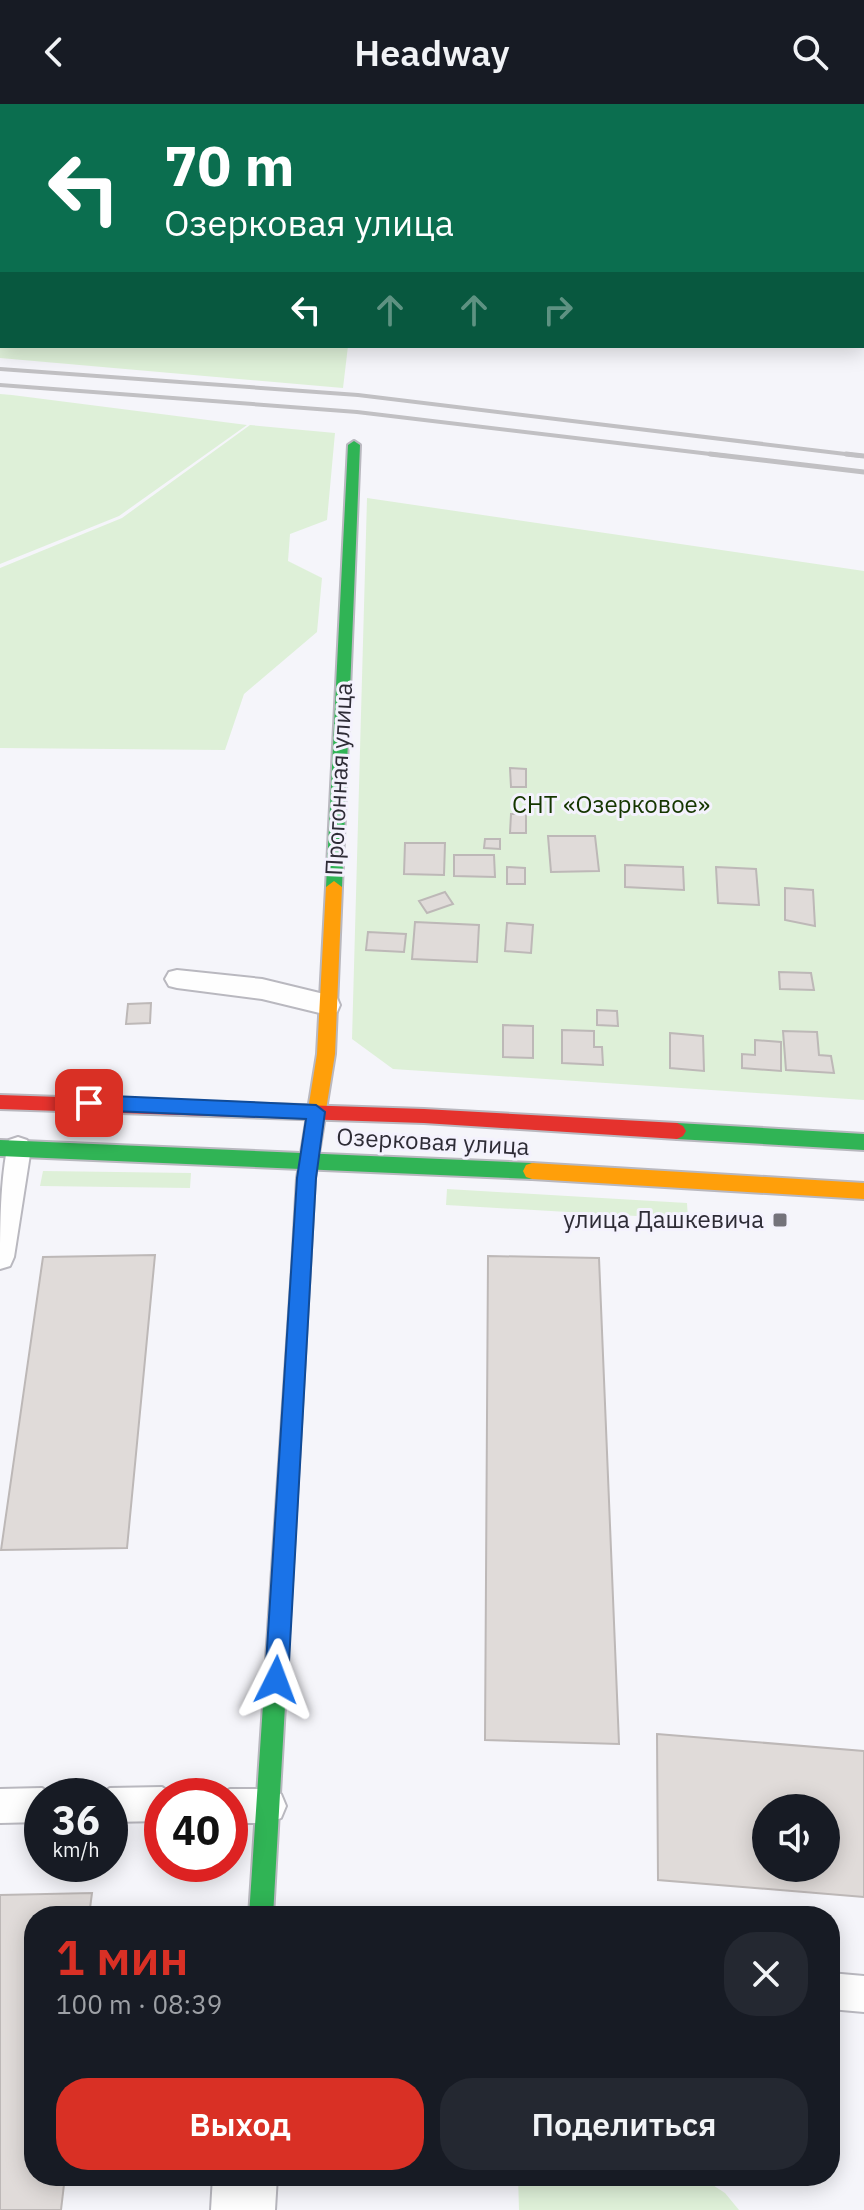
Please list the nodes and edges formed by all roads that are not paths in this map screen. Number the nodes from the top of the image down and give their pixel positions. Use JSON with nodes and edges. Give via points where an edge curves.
{"nodes":[{"id":1,"x":354,"y":445,"type":"dead end"},
{"id":2,"x":177,"y":979,"type":"dead end"},
{"id":3,"x":328,"y":1005,"type":"junction"},
{"id":4,"x":0,"y":1102,"type":"edge"},
{"id":5,"x":316,"y":1112,"type":"junction"},
{"id":6,"x":864,"y":1142,"type":"edge"},
{"id":7,"x":9,"y":1148,"type":"edge"},
{"id":8,"x":309,"y":1160,"type":"junction"},
{"id":9,"x":864,"y":1191,"type":"edge"},
{"id":10,"x":0,"y":1257,"type":"edge"},
{"id":11,"x":24,"y":1805,"type":"edge"},
{"id":12,"x":0,"y":1806,"type":"edge"},
{"id":13,"x":248,"y":1806,"type":"edge"},
{"id":14,"x":269,"y":1806,"type":"junction"},
{"id":15,"x":262,"y":1906,"type":"edge"},
{"id":16,"x":840,"y":1992,"type":"edge"},
{"id":17,"x":864,"y":1994,"type":"edge"},
{"id":18,"x":244,"y":2186,"type":"edge"},
{"id":19,"x":243,"y":2210,"type":"edge"}],
"edges":[{"from":1,"to":3,"type":"street","name":"Прогонная улица"},
{"from":2,"to":3,"type":"lane","via":[[262,989]]},
{"from":3,"to":5,"type":"street","name":"Прогонная улица"},
{"from":4,"to":5,"type":"street","name":"Озерковая улица"},
{"from":5,"to":6,"type":"street","name":"Озерковая улица"},
{"from":5,"to":8,"type":"street"},
{"from":7,"to":8,"type":"street","name":"Озерковая улица"},
{"from":7,"to":10,"type":"lane"},
{"from":8,"to":9,"type":"street","name":"Озерковая улица"},
{"from":8,"to":14,"type":"street"},
{"from":11,"to":12,"type":"lane"},
{"from":13,"to":14,"type":"lane"},
{"from":14,"to":15,"type":"street"},
{"from":16,"to":17,"type":"lane"},
{"from":18,"to":19,"type":"street"}]}
